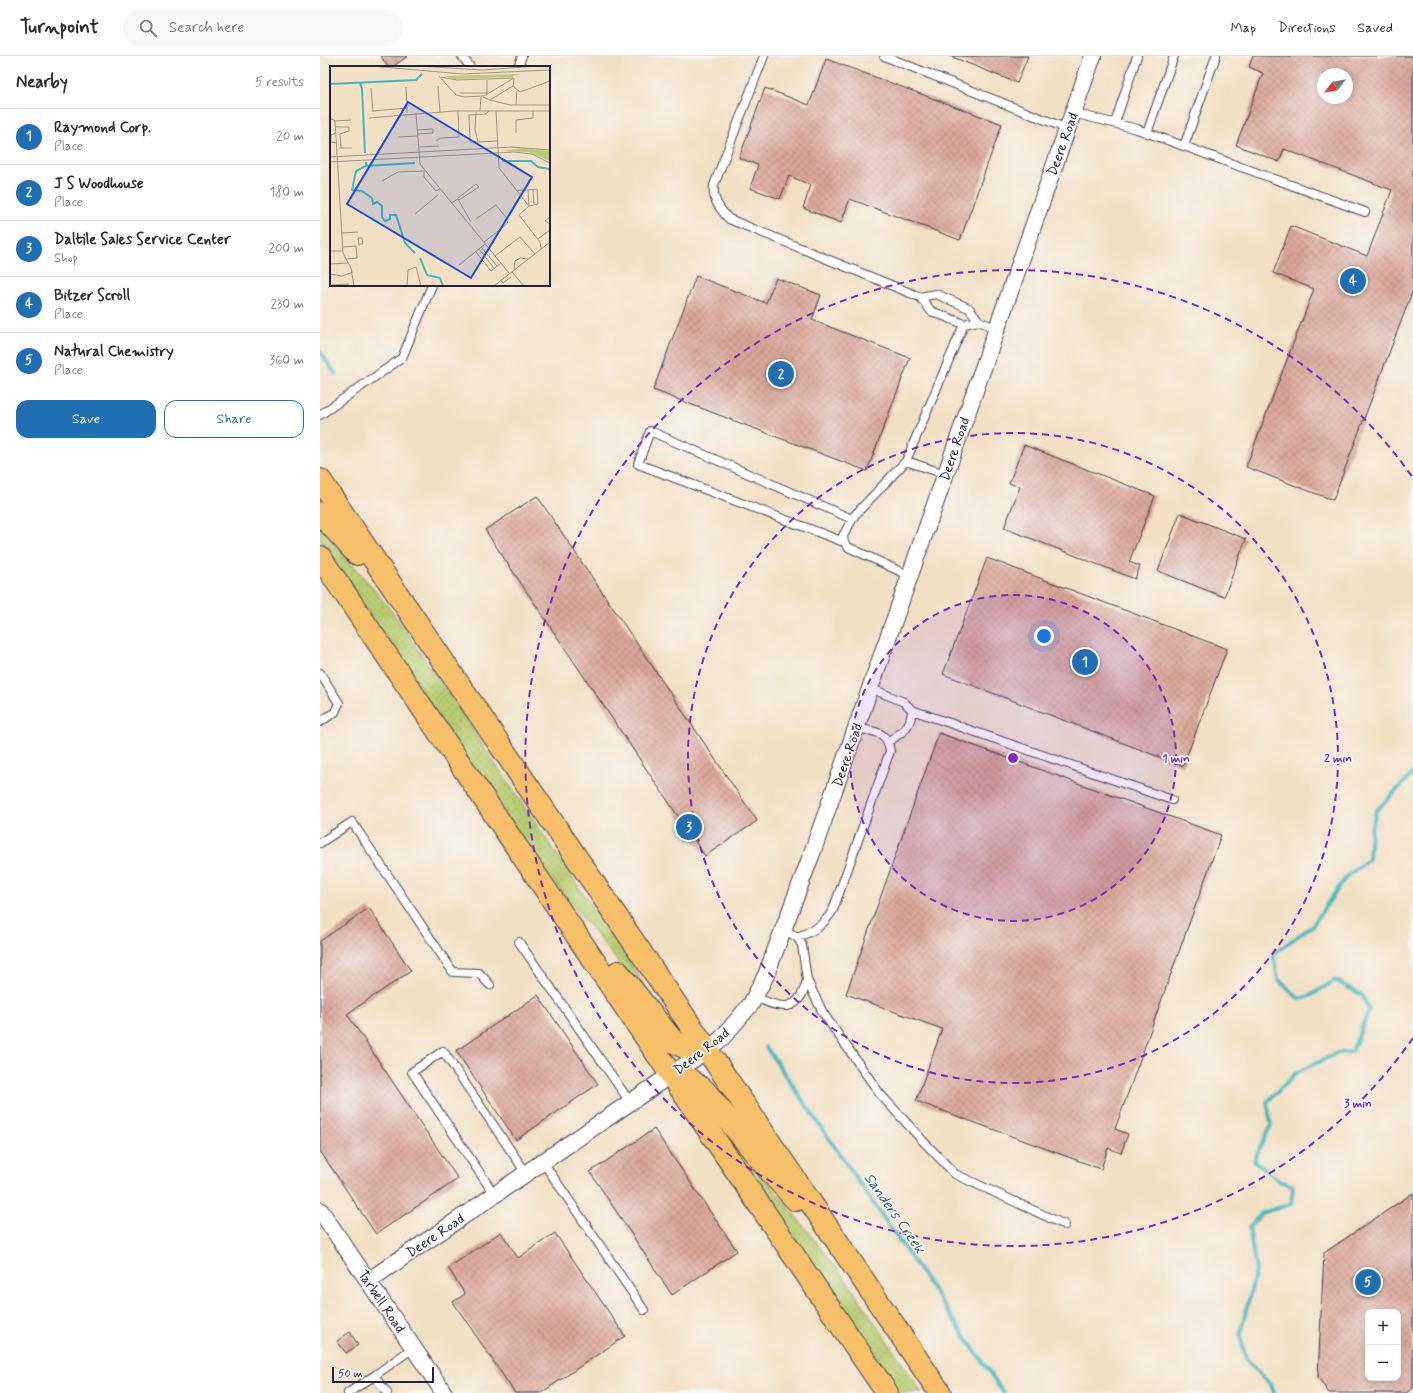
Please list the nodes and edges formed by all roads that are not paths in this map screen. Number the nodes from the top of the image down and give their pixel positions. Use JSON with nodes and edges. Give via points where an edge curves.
{"nodes":[{"id":1,"x":462,"y":56,"type":"edge"},
{"id":2,"x":522,"y":56,"type":"edge"},
{"id":3,"x":764,"y":56,"type":"edge"},
{"id":4,"x":884,"y":56,"type":"edge"},
{"id":5,"x":1093,"y":56,"type":"edge"},
{"id":6,"x":1137,"y":56,"type":"edge"},
{"id":7,"x":1174,"y":56,"type":"edge"},
{"id":8,"x":1216,"y":56,"type":"edge"},
{"id":9,"x":469,"y":66,"type":"edge"},
{"id":10,"x":518,"y":66,"type":"edge"},
{"id":11,"x":1073,"y":113,"type":"junction"},
{"id":12,"x":1115,"y":123,"type":"junction"},
{"id":13,"x":1068,"y":129,"type":"junction"},
{"id":14,"x":1147,"y":133,"type":"junction"},
{"id":15,"x":1184,"y":146,"type":"junction"},
{"id":16,"x":1366,"y":212,"type":"dead end"},
{"id":17,"x":432,"y":286,"type":"edge"},
{"id":18,"x":920,"y":297,"type":"junction"},
{"id":19,"x":980,"y":321,"type":"junction"},
{"id":20,"x":964,"y":324,"type":"junction"},
{"id":21,"x":997,"y":329,"type":"junction"},
{"id":22,"x":320,"y":416,"type":"edge"},
{"id":23,"x":906,"y":461,"type":"junction"},
{"id":24,"x":945,"y":474,"type":"junction"},
{"id":25,"x":320,"y":480,"type":"edge"},
{"id":26,"x":320,"y":513,"type":"edge"},
{"id":27,"x":852,"y":519,"type":"junction"},
{"id":28,"x":844,"y":542,"type":"junction"},
{"id":29,"x":320,"y":556,"type":"edge"},
{"id":30,"x":910,"y":576,"type":"junction"},
{"id":31,"x":409,"y":610,"type":"junction"},
{"id":32,"x":320,"y":673,"type":"edge"},
{"id":33,"x":870,"y":688,"type":"junction"},
{"id":34,"x":912,"y":710,"type":"junction"},
{"id":35,"x":320,"y":722,"type":"edge"},
{"id":36,"x":856,"y":728,"type":"junction"},
{"id":37,"x":889,"y":741,"type":"junction"},
{"id":38,"x":1172,"y":800,"type":"dead end"},
{"id":39,"x":320,"y":843,"type":"edge"},
{"id":40,"x":545,"y":888,"type":"junction"},
{"id":41,"x":783,"y":929,"type":"junction"},
{"id":42,"x":797,"y":937,"type":"junction"},
{"id":43,"x":519,"y":942,"type":"dead end"},
{"id":44,"x":808,"y":980,"type":"junction"},
{"id":45,"x":490,"y":985,"type":"dead end"},
{"id":46,"x":755,"y":996,"type":"junction"},
{"id":47,"x":707,"y":1050,"type":"junction"},
{"id":48,"x":672,"y":1074,"type":"junction"},
{"id":49,"x":630,"y":1102,"type":"junction"},
{"id":50,"x":543,"y":1162,"type":"junction"},
{"id":51,"x":526,"y":1173,"type":"junction"},
{"id":52,"x":494,"y":1194,"type":"junction"},
{"id":53,"x":320,"y":1210,"type":"edge"},
{"id":54,"x":1065,"y":1224,"type":"dead end"},
{"id":55,"x":839,"y":1244,"type":"junction"},
{"id":56,"x":368,"y":1281,"type":"junction"},
{"id":57,"x":644,"y":1310,"type":"dead end"},
{"id":58,"x":413,"y":1348,"type":"junction"},
{"id":59,"x":374,"y":1376,"type":"junction"},
{"id":60,"x":348,"y":1393,"type":"edge"},
{"id":61,"x":387,"y":1393,"type":"edge"},
{"id":62,"x":444,"y":1393,"type":"edge"},
{"id":63,"x":887,"y":1393,"type":"edge"},
{"id":64,"x":940,"y":1393,"type":"edge"}],
"edges":[{"from":1,"to":9,"type":"lane"},
{"from":2,"to":10,"type":"lane"},
{"from":3,"to":18,"type":"lane","via":[[714,185],[712,195],[718,208],[728,219]]},
{"from":4,"to":13,"type":"lane"},
{"from":5,"to":11,"type":"street","name":"Deere Road"},
{"from":6,"to":12,"type":"lane"},
{"from":7,"to":14,"type":"lane"},
{"from":8,"to":15,"type":"lane"},
{"from":11,"to":12,"type":"lane"},
{"from":11,"to":13,"type":"street","name":"Deere Road"},
{"from":12,"to":14,"type":"lane"},
{"from":13,"to":21,"type":"street","name":"Deere Road"},
{"from":14,"to":15,"type":"lane"},
{"from":15,"to":16,"type":"lane"},
{"from":17,"to":22,"type":"lane","via":[[402,358]]},
{"from":18,"to":19,"type":"lane","via":[[936,294],[969,308]]},
{"from":18,"to":20,"type":"lane","via":[[931,311]]},
{"from":19,"to":20,"type":"lane"},
{"from":19,"to":21,"type":"lane"},
{"from":20,"to":23,"type":"lane"},
{"from":21,"to":24,"type":"street","name":"Deere Road"},
{"from":23,"to":24,"type":"lane"},
{"from":23,"to":27,"type":"lane"},
{"from":24,"to":30,"type":"street","name":"Deere Road"},
{"from":25,"to":31,"type":"main road"},
{"from":26,"to":31,"type":"main road"},
{"from":27,"to":28,"type":"lane"},
{"from":27,"to":28,"type":"lane","via":[[650,431],[638,464]]},
{"from":28,"to":30,"type":"lane","via":[[848,547]]},
{"from":29,"to":40,"type":"main road"},
{"from":30,"to":33,"type":"street","name":"Deere Road"},
{"from":31,"to":47,"type":"main road"},
{"from":32,"to":35,"type":"lane","via":[[339,704],[335,712]]},
{"from":33,"to":34,"type":"lane","via":[[904,702]]},
{"from":33,"to":36,"type":"street","name":"Deere Road"},
{"from":34,"to":37,"type":"lane","via":[[911,721],[901,734]]},
{"from":34,"to":38,"type":"lane"},
{"from":36,"to":37,"type":"lane","via":[[881,733]]},
{"from":36,"to":41,"type":"street","name":"Deere Road"},
{"from":37,"to":42,"type":"lane","via":[[890,751],[833,910],[825,923],[810,933]]},
{"from":39,"to":45,"type":"lane","via":[[352,822],[453,972],[479,973]]},
{"from":40,"to":47,"type":"main road","via":[[613,964],[673,1041],[689,1050]]},
{"from":40,"to":48,"type":"main road"},
{"from":41,"to":42,"type":"lane"},
{"from":41,"to":46,"type":"street","name":"Deere Road"},
{"from":42,"to":44,"type":"lane","via":[[802,945]]},
{"from":43,"to":49,"type":"lane"},
{"from":44,"to":46,"type":"lane","via":[[804,994],[797,1002],[788,1006],[775,1006]]},
{"from":44,"to":54,"type":"lane","via":[[823,1013],[880,1094],[955,1174]]},
{"from":46,"to":47,"type":"street","name":"Deere Road","via":[[740,1018]]},
{"from":47,"to":48,"type":"street","name":"Deere Road"},
{"from":47,"to":55,"type":"main road"},
{"from":48,"to":49,"type":"street","name":"Deere Road"},
{"from":48,"to":55,"type":"main road","via":[[683,1075],[704,1090],[773,1175]]},
{"from":48,"to":63,"type":"main road"},
{"from":49,"to":50,"type":"street","name":"Deere Road"},
{"from":50,"to":51,"type":"street","name":"Deere Road"},
{"from":50,"to":57,"type":"lane"},
{"from":51,"to":52,"type":"street","name":"Deere Road"},
{"from":51,"to":52,"type":"lane","via":[[443,1050],[412,1072]]},
{"from":52,"to":56,"type":"street","name":"Deere Road"},
{"from":53,"to":56,"type":"street","name":"Tarbell Road"},
{"from":55,"to":64,"type":"main road"},
{"from":56,"to":58,"type":"street","name":"Tarbell Road"},
{"from":58,"to":59,"type":"lane"},
{"from":58,"to":62,"type":"street","name":"Tarbell Road"},
{"from":59,"to":60,"type":"lane"},
{"from":59,"to":61,"type":"lane"}]}
